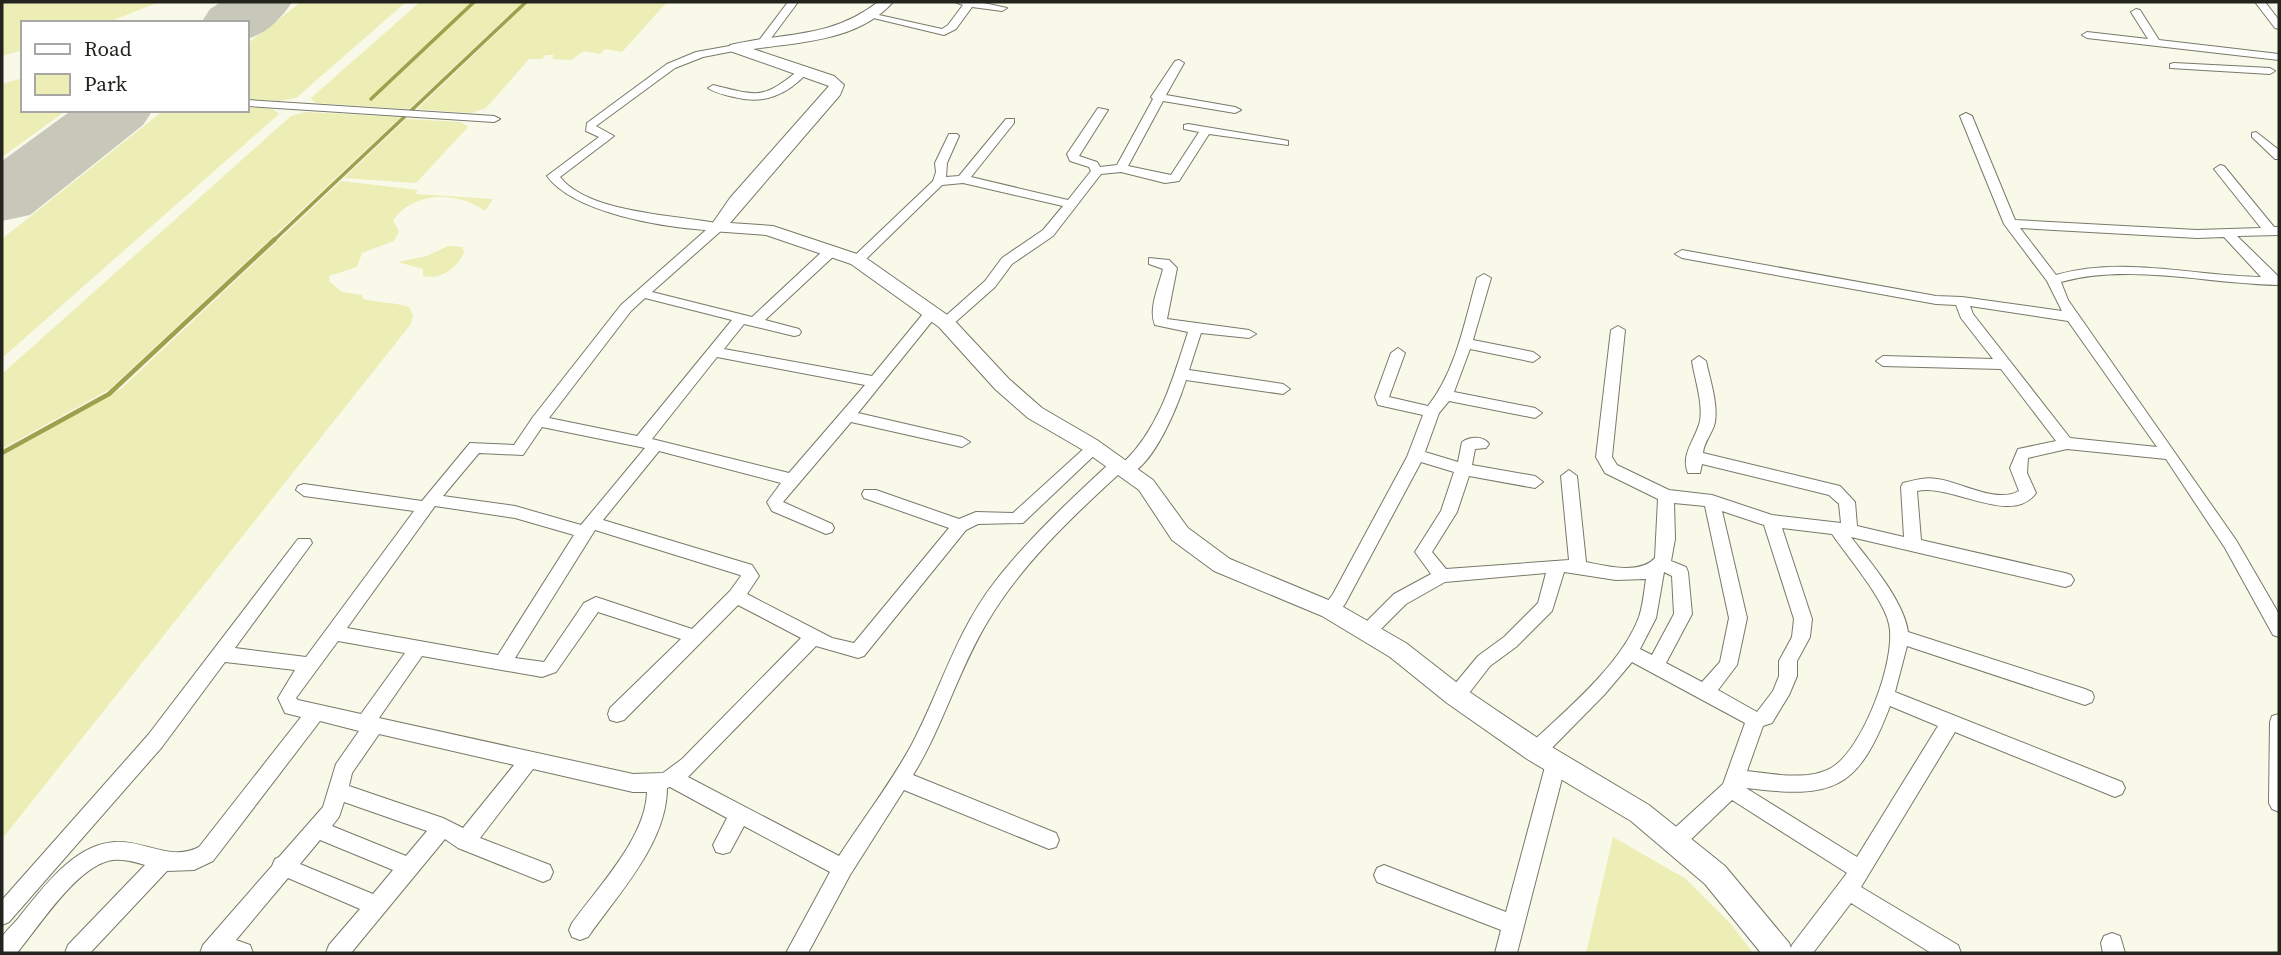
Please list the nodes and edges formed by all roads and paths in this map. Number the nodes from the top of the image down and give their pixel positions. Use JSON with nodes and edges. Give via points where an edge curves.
{"nodes":[{"id":1,"x":793,"y":2,"type":"edge"},
{"id":2,"x":886,"y":2,"type":"edge"},
{"id":3,"x":958,"y":2,"type":"edge"},
{"id":4,"x":2260,"y":2,"type":"edge"},
{"id":5,"x":970,"y":3,"type":"edge"},
{"id":6,"x":1002,"y":8,"type":"dead end"},
{"id":7,"x":2136,"y":12,"type":"dead end"},
{"id":8,"x":870,"y":16,"type":"junction"},
{"id":9,"x":2279,"y":26,"type":"edge"},
{"id":10,"x":2087,"y":36,"type":"dead end"},
{"id":11,"x":762,"y":43,"type":"junction"},
{"id":12,"x":2156,"y":44,"type":"junction"},
{"id":13,"x":735,"y":48,"type":"junction"},
{"id":14,"x":2256,"y":55,"type":"junction"},
{"id":15,"x":2279,"y":57,"type":"edge"},
{"id":16,"x":1179,"y":64,"type":"dead end"},
{"id":17,"x":2174,"y":66,"type":"dead end"},
{"id":18,"x":803,"y":72,"type":"junction"},
{"id":19,"x":2275,"y":74,"type":"edge"},
{"id":20,"x":713,"y":88,"type":"dead end"},
{"id":21,"x":1157,"y":97,"type":"junction"},
{"id":22,"x":248,"y":103,"type":"edge"},
{"id":23,"x":1102,"y":110,"type":"dead end"},
{"id":24,"x":1235,"y":110,"type":"dead end"},
{"id":25,"x":1966,"y":116,"type":"dead end"},
{"id":26,"x":495,"y":119,"type":"dead end"},
{"id":27,"x":1010,"y":121,"type":"dead end"},
{"id":28,"x":1188,"y":127,"type":"dead end"},
{"id":29,"x":1206,"y":130,"type":"junction"},
{"id":30,"x":2256,"y":135,"type":"dead end"},
{"id":31,"x":953,"y":136,"type":"dead end"},
{"id":32,"x":1283,"y":143,"type":"dead end"},
{"id":33,"x":2279,"y":156,"type":"edge"},
{"id":34,"x":1121,"y":168,"type":"junction"},
{"id":35,"x":2220,"y":169,"type":"dead end"},
{"id":36,"x":1097,"y":171,"type":"junction"},
{"id":37,"x":963,"y":179,"type":"junction"},
{"id":38,"x":938,"y":181,"type":"junction"},
{"id":39,"x":1070,"y":204,"type":"junction"},
{"id":40,"x":2010,"y":224,"type":"junction"},
{"id":41,"x":718,"y":227,"type":"junction"},
{"id":42,"x":2274,"y":231,"type":"edge"},
{"id":43,"x":2228,"y":234,"type":"junction"},
{"id":44,"x":831,"y":251,"type":"junction"},
{"id":45,"x":1682,"y":254,"type":"dead end"},
{"id":46,"x":857,"y":260,"type":"junction"},
{"id":47,"x":1154,"y":261,"type":"dead end"},
{"id":48,"x":1484,"y":278,"type":"dead end"},
{"id":49,"x":2053,"y":280,"type":"junction"},
{"id":50,"x":2276,"y":281,"type":"edge"},
{"id":51,"x":641,"y":293,"type":"junction"},
{"id":52,"x":1962,"y":300,"type":"junction"},
{"id":53,"x":2072,"y":317,"type":"junction"},
{"id":54,"x":939,"y":318,"type":"junction"},
{"id":55,"x":748,"y":320,"type":"junction"},
{"id":56,"x":1196,"y":328,"type":"junction"},
{"id":57,"x":1618,"y":330,"type":"dead end"},
{"id":58,"x":794,"y":332,"type":"dead end"},
{"id":59,"x":1249,"y":334,"type":"dead end"},
{"id":60,"x":1465,"y":343,"type":"junction"},
{"id":61,"x":713,"y":352,"type":"junction"},
{"id":62,"x":1398,"y":353,"type":"dead end"},
{"id":63,"x":1533,"y":358,"type":"dead end"},
{"id":64,"x":1699,"y":361,"type":"dead end"},
{"id":65,"x":1883,"y":361,"type":"dead end"},
{"id":66,"x":2005,"y":365,"type":"junction"},
{"id":67,"x":1181,"y":374,"type":"junction"},
{"id":68,"x":877,"y":382,"type":"junction"},
{"id":69,"x":1283,"y":389,"type":"dead end"},
{"id":70,"x":1445,"y":395,"type":"junction"},
{"id":71,"x":1432,"y":412,"type":"junction"},
{"id":72,"x":1535,"y":413,"type":"dead end"},
{"id":73,"x":848,"y":416,"type":"junction"},
{"id":74,"x":538,"y":421,"type":"junction"},
{"id":75,"x":962,"y":442,"type":"dead end"},
{"id":76,"x":2064,"y":443,"type":"junction"},
{"id":77,"x":648,"y":444,"type":"junction"},
{"id":78,"x":1481,"y":444,"type":"dead end"},
{"id":79,"x":1094,"y":448,"type":"junction"},
{"id":80,"x":2170,"y":454,"type":"junction"},
{"id":81,"x":1415,"y":457,"type":"junction"},
{"id":82,"x":1122,"y":467,"type":"junction"},
{"id":83,"x":1462,"y":469,"type":"junction"},
{"id":84,"x":1569,"y":476,"type":"dead end"},
{"id":85,"x":792,"y":480,"type":"junction"},
{"id":86,"x":1535,"y":482,"type":"dead end"},
{"id":87,"x":304,"y":490,"type":"dead end"},
{"id":88,"x":870,"y":494,"type":"dead end"},
{"id":89,"x":1666,"y":496,"type":"junction"},
{"id":90,"x":1712,"y":502,"type":"junction"},
{"id":91,"x":429,"y":504,"type":"junction"},
{"id":92,"x":1771,"y":521,"type":"junction"},
{"id":93,"x":960,"y":526,"type":"junction"},
{"id":94,"x":588,"y":528,"type":"junction"},
{"id":95,"x":826,"y":528,"type":"dead end"},
{"id":96,"x":1843,"y":530,"type":"junction"},
{"id":97,"x":304,"y":543,"type":"dead end"},
{"id":98,"x":1913,"y":544,"type":"junction"},
{"id":99,"x":1569,"y":566,"type":"junction"},
{"id":100,"x":1659,"y":567,"type":"junction"},
{"id":101,"x":1443,"y":576,"type":"junction"},
{"id":102,"x":2065,"y":580,"type":"dead end"},
{"id":103,"x":736,"y":596,"type":"junction"},
{"id":104,"x":1330,"y":610,"type":"junction"},
{"id":105,"x":2278,"y":626,"type":"edge"},
{"id":106,"x":1367,"y":632,"type":"junction"},
{"id":107,"x":334,"y":633,"type":"junction"},
{"id":108,"x":815,"y":636,"type":"junction"},
{"id":109,"x":1898,"y":636,"type":"junction"},
{"id":110,"x":695,"y":637,"type":"junction"},
{"id":111,"x":418,"y":648,"type":"junction"},
{"id":112,"x":1628,"y":651,"type":"junction"},
{"id":113,"x":223,"y":654,"type":"junction"},
{"id":114,"x":502,"y":664,"type":"junction"},
{"id":115,"x":311,"y":665,"type":"junction"},
{"id":116,"x":1655,"y":666,"type":"junction"},
{"id":117,"x":1704,"y":692,"type":"junction"},
{"id":118,"x":1457,"y":696,"type":"junction"},
{"id":119,"x":1885,"y":696,"type":"junction"},
{"id":120,"x":2085,"y":697,"type":"dead end"},
{"id":121,"x":315,"y":713,"type":"junction"},
{"id":122,"x":617,"y":714,"type":"dead end"},
{"id":123,"x":1756,"y":720,"type":"junction"},
{"id":124,"x":2279,"y":722,"type":"edge"},
{"id":125,"x":1950,"y":723,"type":"junction"},
{"id":126,"x":369,"y":726,"type":"junction"},
{"id":127,"x":1546,"y":757,"type":"junction"},
{"id":128,"x":530,"y":759,"type":"junction"},
{"id":129,"x":900,"y":779,"type":"junction"},
{"id":130,"x":665,"y":782,"type":"junction"},
{"id":131,"x":1733,"y":783,"type":"junction"},
{"id":132,"x":2115,"y":789,"type":"dead end"},
{"id":133,"x":338,"y":792,"type":"junction"},
{"id":134,"x":2279,"y":803,"type":"edge"},
{"id":135,"x":740,"y":814,"type":"junction"},
{"id":136,"x":443,"y":827,"type":"junction"},
{"id":137,"x":317,"y":829,"type":"junction"},
{"id":138,"x":1049,"y":840,"type":"dead end"},
{"id":139,"x":465,"y":841,"type":"junction"},
{"id":140,"x":1675,"y":841,"type":"junction"},
{"id":141,"x":723,"y":845,"type":"dead end"},
{"id":142,"x":163,"y":861,"type":"junction"},
{"id":143,"x":282,"y":866,"type":"junction"},
{"id":144,"x":409,"y":867,"type":"junction"},
{"id":145,"x":844,"y":868,"type":"junction"},
{"id":146,"x":1858,"y":869,"type":"junction"},
{"id":147,"x":543,"y":872,"type":"dead end"},
{"id":148,"x":1384,"y":875,"type":"dead end"},
{"id":149,"x":1848,"y":890,"type":"junction"},
{"id":150,"x":376,"y":906,"type":"junction"},
{"id":151,"x":2,"y":915,"type":"edge"},
{"id":152,"x":1514,"y":925,"type":"junction"},
{"id":153,"x":580,"y":930,"type":"dead end"},
{"id":154,"x":215,"y":948,"type":"edge"},
{"id":155,"x":4,"y":953,"type":"edge"},
{"id":156,"x":76,"y":953,"type":"edge"},
{"id":157,"x":242,"y":953,"type":"edge"},
{"id":158,"x":337,"y":953,"type":"edge"},
{"id":159,"x":797,"y":953,"type":"edge"},
{"id":160,"x":1506,"y":953,"type":"edge"},
{"id":161,"x":1779,"y":953,"type":"edge"},
{"id":162,"x":1800,"y":953,"type":"edge"},
{"id":163,"x":1950,"y":953,"type":"edge"}],
"edges":[{"from":1,"to":11,"type":"street"},
{"from":2,"to":8,"type":"street"},
{"from":3,"to":5,"type":"street"},
{"from":4,"to":9,"type":"street"},
{"from":5,"to":6,"type":"street"},
{"from":5,"to":8,"type":"street","via":[[944,32]]},
{"from":7,"to":12,"type":"street"},
{"from":8,"to":11,"type":"street","via":[[837,33]]},
{"from":10,"to":12,"type":"street"},
{"from":11,"to":13,"type":"street"},
{"from":12,"to":14,"type":"street"},
{"from":13,"to":18,"type":"street"},
{"from":13,"to":41,"type":"street","via":[[671,65],[591,125],[594,132],[608,136],[553,176],[557,184],[595,202],[637,215],[677,225]]},
{"from":14,"to":15,"type":"street"},
{"from":14,"to":19,"type":"street"},
{"from":16,"to":21,"type":"street"},
{"from":17,"to":19,"type":"street"},
{"from":18,"to":20,"type":"street","via":[[776,95],[764,99]]},
{"from":18,"to":41,"type":"street","via":[[834,81],[835,92]]},
{"from":21,"to":24,"type":"street"},
{"from":21,"to":34,"type":"street","via":[[1145,129]]},
{"from":22,"to":26,"type":"street"},
{"from":23,"to":36,"type":"street","via":[[1073,154]]},
{"from":25,"to":40,"type":"street"},
{"from":27,"to":37,"type":"street"},
{"from":28,"to":29,"type":"street"},
{"from":29,"to":32,"type":"street"},
{"from":29,"to":34,"type":"street","via":[[1175,178]]},
{"from":30,"to":33,"type":"street"},
{"from":31,"to":38,"type":"street"},
{"from":34,"to":36,"type":"street"},
{"from":35,"to":42,"type":"street"},
{"from":36,"to":39,"type":"street"},
{"from":37,"to":38,"type":"street"},
{"from":37,"to":39,"type":"street"},
{"from":38,"to":46,"type":"street"},
{"from":39,"to":54,"type":"street","via":[[1048,233],[1007,261],[990,284]]},
{"from":40,"to":43,"type":"street"},
{"from":40,"to":49,"type":"street"},
{"from":41,"to":44,"type":"street","via":[[767,230]]},
{"from":41,"to":51,"type":"street"},
{"from":42,"to":43,"type":"street"},
{"from":43,"to":50,"type":"street"},
{"from":44,"to":46,"type":"street"},
{"from":44,"to":55,"type":"street"},
{"from":45,"to":52,"type":"street","via":[[1936,300]]},
{"from":46,"to":54,"type":"street"},
{"from":47,"to":56,"type":"street","via":[[1170,268],[1158,319]]},
{"from":48,"to":60,"type":"street"},
{"from":49,"to":50,"type":"street","via":[[2069,273],[2130,272]]},
{"from":49,"to":53,"type":"street"},
{"from":51,"to":55,"type":"street"},
{"from":51,"to":74,"type":"street"},
{"from":52,"to":53,"type":"street"},
{"from":52,"to":66,"type":"street","via":[[1966,315]]},
{"from":53,"to":80,"type":"street"},
{"from":54,"to":68,"type":"street"},
{"from":54,"to":79,"type":"street","via":[[1035,413]]},
{"from":55,"to":58,"type":"street"},
{"from":55,"to":61,"type":"street"},
{"from":56,"to":59,"type":"street"},
{"from":56,"to":67,"type":"street"},
{"from":57,"to":89,"type":"street","via":[[1604,457],[1611,468]]},
{"from":60,"to":63,"type":"street"},
{"from":60,"to":70,"type":"street"},
{"from":61,"to":68,"type":"street"},
{"from":61,"to":77,"type":"street"},
{"from":62,"to":71,"type":"street","via":[[1383,401]]},
{"from":64,"to":96,"type":"street","via":[[1708,410],[1694,462],[1834,490],[1850,506]]},
{"from":65,"to":66,"type":"street"},
{"from":66,"to":76,"type":"street"},
{"from":67,"to":69,"type":"street"},
{"from":67,"to":82,"type":"street","via":[[1159,427],[1136,461]]},
{"from":68,"to":73,"type":"street"},
{"from":70,"to":71,"type":"street"},
{"from":70,"to":72,"type":"street"},
{"from":71,"to":81,"type":"street"},
{"from":73,"to":75,"type":"street"},
{"from":73,"to":85,"type":"street"},
{"from":74,"to":77,"type":"street"},
{"from":74,"to":91,"type":"street","via":[[518,451],[475,447]]},
{"from":76,"to":80,"type":"street"},
{"from":76,"to":98,"type":"street","via":[[2023,453],[2017,459],[2028,493],[2022,499],[1993,498],[1930,483],[1909,487]]},
{"from":77,"to":85,"type":"street"},
{"from":77,"to":94,"type":"street"},
{"from":78,"to":83,"type":"street","via":[[1467,446]]},
{"from":79,"to":82,"type":"street"},
{"from":79,"to":93,"type":"street","via":[[1017,519],[976,518]]},
{"from":80,"to":105,"type":"street"},
{"from":81,"to":83,"type":"street"},
{"from":81,"to":104,"type":"street"},
{"from":82,"to":104,"type":"street","via":[[1146,485],[1180,534],[1222,565]]},
{"from":82,"to":129,"type":"street","via":[[1075,505],[1000,587]]},
{"from":83,"to":86,"type":"street"},
{"from":83,"to":101,"type":"street","via":[[1450,512],[1423,552]]},
{"from":84,"to":99,"type":"street"},
{"from":85,"to":95,"type":"street","via":[[775,502],[778,507]]},
{"from":87,"to":91,"type":"street"},
{"from":88,"to":93,"type":"street"},
{"from":89,"to":90,"type":"street"},
{"from":89,"to":100,"type":"street","via":[[1664,559]]},
{"from":90,"to":92,"type":"street"},
{"from":90,"to":117,"type":"street","via":[[1738,618],[1728,665]]},
{"from":91,"to":94,"type":"street","via":[[515,512]]},
{"from":91,"to":107,"type":"street"},
{"from":92,"to":96,"type":"street"},
{"from":92,"to":123,"type":"street","via":[[1803,619],[1780,695],[1765,717]]},
{"from":93,"to":108,"type":"street","via":[[861,649],[842,649]]},
{"from":94,"to":103,"type":"street","via":[[746,569],[750,580]]},
{"from":94,"to":114,"type":"street"},
{"from":96,"to":98,"type":"street"},
{"from":96,"to":109,"type":"street","via":[[1891,608]]},
{"from":97,"to":113,"type":"street"},
{"from":98,"to":102,"type":"street"},
{"from":99,"to":100,"type":"street","via":[[1618,574]]},
{"from":99,"to":101,"type":"street"},
{"from":99,"to":118,"type":"street","via":[[1554,573],[1546,606],[1484,661]]},
{"from":100,"to":112,"type":"street","via":[[1647,617]]},
{"from":100,"to":116,"type":"street","via":[[1680,572],[1684,605]]},
{"from":101,"to":106,"type":"street","via":[[1400,599]]},
{"from":103,"to":108,"type":"street"},
{"from":103,"to":110,"type":"street"},
{"from":104,"to":106,"type":"street"},
{"from":106,"to":118,"type":"street"},
{"from":107,"to":111,"type":"street"},
{"from":107,"to":115,"type":"street"},
{"from":108,"to":130,"type":"street"},
{"from":109,"to":119,"type":"street","via":[[1897,659]]},
{"from":109,"to":120,"type":"street"},
{"from":110,"to":114,"type":"street","via":[[596,604],[548,668]]},
{"from":110,"to":122,"type":"street"},
{"from":111,"to":114,"type":"street"},
{"from":111,"to":126,"type":"street"},
{"from":112,"to":116,"type":"street"},
{"from":112,"to":127,"type":"street"},
{"from":113,"to":115,"type":"street"},
{"from":113,"to":151,"type":"street","via":[[155,741]]},
{"from":115,"to":121,"type":"street","via":[[287,698],[292,707]]},
{"from":116,"to":117,"type":"street"},
{"from":117,"to":123,"type":"street"},
{"from":118,"to":127,"type":"street"},
{"from":119,"to":125,"type":"street"},
{"from":119,"to":131,"type":"street","via":[[1850,765],[1806,783]]},
{"from":121,"to":126,"type":"street"},
{"from":121,"to":142,"type":"street","via":[[206,854],[186,863]]},
{"from":123,"to":131,"type":"street"},
{"from":124,"to":134,"type":"street"},
{"from":125,"to":132,"type":"street"},
{"from":125,"to":146,"type":"street"},
{"from":126,"to":128,"type":"street"},
{"from":126,"to":133,"type":"street","via":[[338,780]]},
{"from":127,"to":140,"type":"street","via":[[1640,813]]},
{"from":127,"to":152,"type":"street"},
{"from":128,"to":130,"type":"street","via":[[633,783]]},
{"from":128,"to":139,"type":"street"},
{"from":129,"to":138,"type":"street"},
{"from":129,"to":145,"type":"street"},
{"from":130,"to":135,"type":"street"},
{"from":130,"to":153,"type":"street","via":[[646,837]]},
{"from":131,"to":140,"type":"street"},
{"from":131,"to":146,"type":"street"},
{"from":133,"to":136,"type":"street"},
{"from":133,"to":137,"type":"street","via":[[332,811]]},
{"from":135,"to":141,"type":"street"},
{"from":135,"to":145,"type":"street"},
{"from":136,"to":139,"type":"street"},
{"from":136,"to":144,"type":"street"},
{"from":137,"to":143,"type":"street"},
{"from":137,"to":144,"type":"street"},
{"from":139,"to":147,"type":"street"},
{"from":140,"to":161,"type":"street","via":[[1715,875]]},
{"from":142,"to":155,"type":"street","via":[[113,851],[86,862]]},
{"from":142,"to":156,"type":"street"},
{"from":143,"to":150,"type":"street"},
{"from":143,"to":154,"type":"street"},
{"from":144,"to":150,"type":"street"},
{"from":145,"to":159,"type":"street"},
{"from":146,"to":149,"type":"street"},
{"from":148,"to":152,"type":"street"},
{"from":149,"to":162,"type":"street"},
{"from":149,"to":163,"type":"street"},
{"from":150,"to":158,"type":"street"},
{"from":152,"to":160,"type":"street"},
{"from":154,"to":157,"type":"street"}]}
